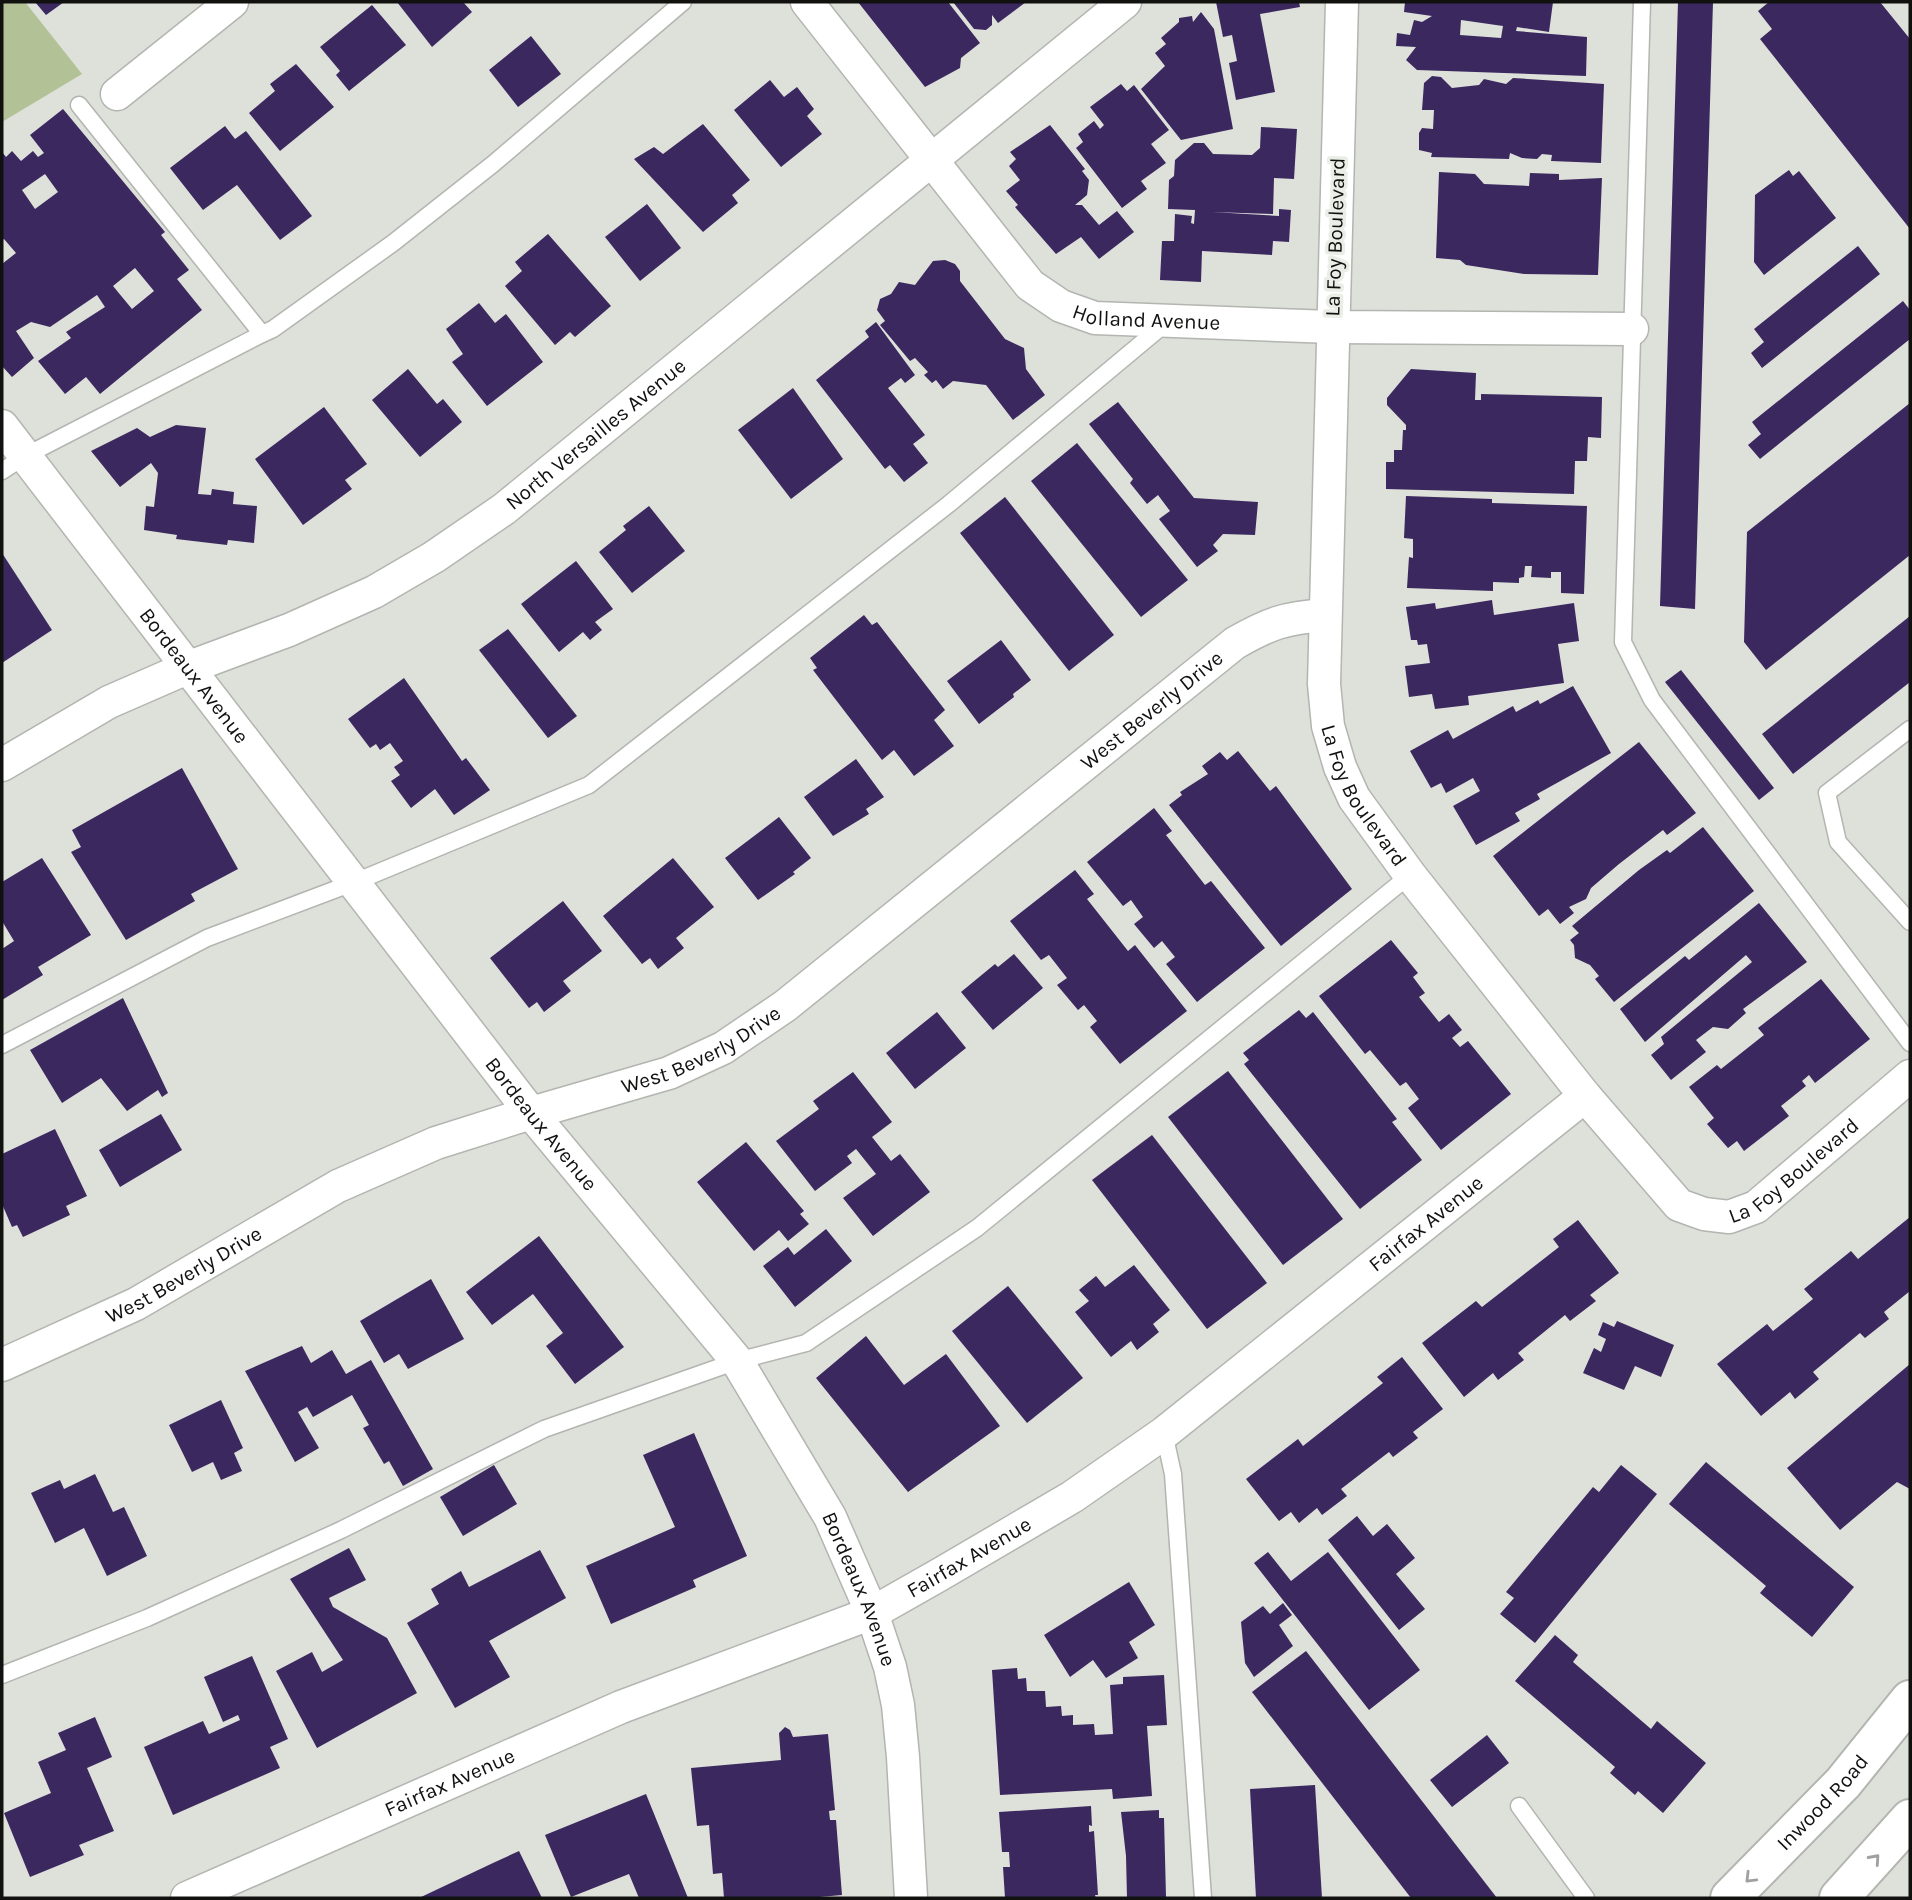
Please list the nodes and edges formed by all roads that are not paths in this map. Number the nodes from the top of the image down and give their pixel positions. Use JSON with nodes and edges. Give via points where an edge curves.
{"nodes":[{"id":1,"x":232,"y":2,"type":"edge"},
{"id":2,"x":682,"y":2,"type":"edge"},
{"id":3,"x":807,"y":2,"type":"edge"},
{"id":4,"x":1125,"y":2,"type":"edge"},
{"id":5,"x":1342,"y":2,"type":"edge"},
{"id":6,"x":1642,"y":2,"type":"edge"},
{"id":7,"x":117,"y":94,"type":"dead end"},
{"id":8,"x":79,"y":105,"type":"dead end"},
{"id":9,"x":932,"y":159,"type":"junction"},
{"id":10,"x":1169,"y":320,"type":"junction"},
{"id":11,"x":1332,"y":327,"type":"junction"},
{"id":12,"x":1632,"y":329,"type":"junction"},
{"id":13,"x":261,"y":334,"type":"junction"},
{"id":14,"x":2,"y":426,"type":"edge"},
{"id":15,"x":14,"y":463,"type":"edge"},
{"id":16,"x":1325,"y":615,"type":"junction"},
{"id":17,"x":187,"y":667,"type":"junction"},
{"id":18,"x":1910,"y":729,"type":"edge"},
{"id":19,"x":2,"y":765,"type":"edge"},
{"id":20,"x":1410,"y":875,"type":"junction"},
{"id":21,"x":355,"y":882,"type":"junction"},
{"id":22,"x":1910,"y":922,"type":"edge"},
{"id":23,"x":1910,"y":1044,"type":"edge"},
{"id":24,"x":2,"y":1045,"type":"edge"},
{"id":25,"x":1910,"y":1076,"type":"edge"},
{"id":26,"x":1585,"y":1096,"type":"junction"},
{"id":27,"x":531,"y":1113,"type":"junction"},
{"id":28,"x":737,"y":1362,"type":"junction"},
{"id":29,"x":2,"y":1365,"type":"edge"},
{"id":30,"x":1164,"y":1433,"type":"junction"},
{"id":31,"x":872,"y":1613,"type":"junction"},
{"id":32,"x":2,"y":1675,"type":"edge"},
{"id":33,"x":1910,"y":1700,"type":"edge"},
{"id":34,"x":1519,"y":1806,"type":"dead end"},
{"id":35,"x":1910,"y":1819,"type":"edge"},
{"id":36,"x":187,"y":1898,"type":"edge"},
{"id":37,"x":911,"y":1898,"type":"edge"},
{"id":38,"x":1203,"y":1898,"type":"edge"},
{"id":39,"x":1586,"y":1898,"type":"edge"},
{"id":40,"x":1730,"y":1898,"type":"edge"},
{"id":41,"x":1839,"y":1898,"type":"edge"}],
"edges":[{"from":1,"to":7,"type":"street"},
{"from":2,"to":13,"type":"lane","via":[[393,243]]},
{"from":3,"to":9,"type":"street","name":"Holland Avenue"},
{"from":4,"to":9,"type":"street","name":"North Versailles Avenue"},
{"from":5,"to":11,"type":"street","name":"La Foy Boulevard"},
{"from":6,"to":12,"type":"lane"},
{"from":8,"to":13,"type":"lane"},
{"from":9,"to":10,"type":"street","name":"Holland Avenue","via":[[1030,285],[1060,306],[1094,318]]},
{"from":9,"to":17,"type":"street","name":"North Versailles Avenue","via":[[504,509],[434,557],[374,592],[289,630]]},
{"from":10,"to":11,"type":"street","name":"Holland Avenue"},
{"from":10,"to":21,"type":"lane","via":[[949,504],[589,785]]},
{"from":11,"to":12,"type":"street","name":"Holland Avenue"},
{"from":11,"to":16,"type":"street","name":"La Foy Boulevard"},
{"from":12,"to":23,"type":"lane","via":[[1623,642],[1652,700]]},
{"from":13,"to":15,"type":"lane"},
{"from":14,"to":15,"type":"street","name":"Bordeaux Avenue"},
{"from":15,"to":17,"type":"street","name":"Bordeaux Avenue"},
{"from":16,"to":20,"type":"street","name":"La Foy Boulevard","via":[[1328,726],[1340,767],[1354,798]]},
{"from":16,"to":27,"type":"street","name":"West Beverly Drive","via":[[1290,618],[1235,643],[785,1006],[723,1048],[669,1073]]},
{"from":17,"to":19,"type":"street","name":"North Versailles Avenue","via":[[110,702]]},
{"from":17,"to":21,"type":"street","name":"Bordeaux Avenue"},
{"from":18,"to":22,"type":"lane","via":[[1826,793],[1838,842]]},
{"from":20,"to":26,"type":"street","name":"La Foy Boulevard"},
{"from":20,"to":28,"type":"lane","via":[[977,1228],[807,1343]]},
{"from":21,"to":24,"type":"lane","via":[[207,938]]},
{"from":21,"to":27,"type":"street","name":"Bordeaux Avenue"},
{"from":25,"to":26,"type":"street","name":"La Foy Boulevard","via":[[1756,1207],[1729,1217],[1679,1205]]},
{"from":26,"to":30,"type":"street","name":"Fairfax Avenue"},
{"from":27,"to":28,"type":"street","name":"Bordeaux Avenue"},
{"from":27,"to":29,"type":"street","name":"West Beverly Drive","via":[[436,1143],[338,1186],[136,1304]]},
{"from":28,"to":31,"type":"street","name":"Bordeaux Avenue","via":[[830,1517]]},
{"from":28,"to":32,"type":"lane","via":[[544,1429],[329,1536],[147,1618]]},
{"from":30,"to":31,"type":"street","name":"Fairfax Avenue","via":[[1072,1497]]},
{"from":30,"to":38,"type":"lane","via":[[1173,1474]]},
{"from":31,"to":36,"type":"street","name":"Fairfax Avenue","via":[[621,1707]]},
{"from":31,"to":37,"type":"street","name":"Bordeaux Avenue","via":[[898,1705]]},
{"from":33,"to":40,"type":"main road","name":"Inwood Road","one_way":true,"via":[[1843,1783]]},
{"from":34,"to":39,"type":"lane"},
{"from":41,"to":35,"type":"main road","one_way":true}]}
